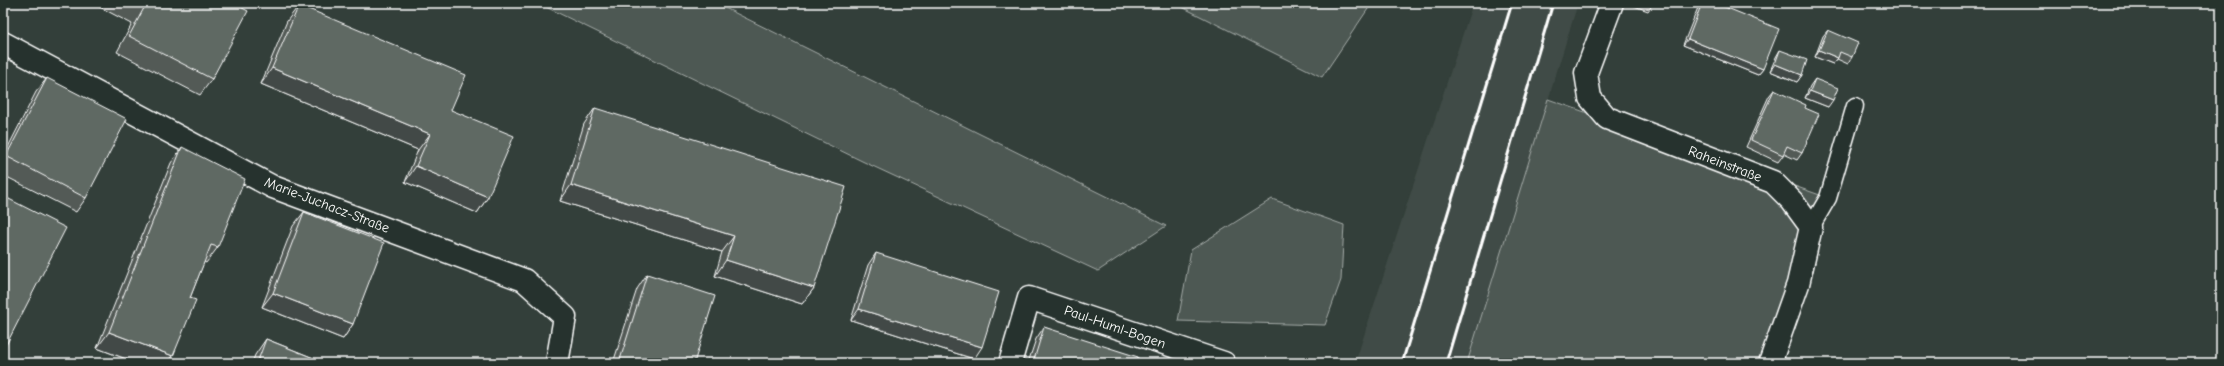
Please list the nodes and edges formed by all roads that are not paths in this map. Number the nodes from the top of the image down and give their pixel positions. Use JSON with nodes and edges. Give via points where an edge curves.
{"nodes":[{"id":1,"x":1612,"y":3,"type":"edge"},
{"id":2,"x":3,"y":43,"type":"edge"},
{"id":3,"x":1855,"y":106,"type":"dead end"},
{"id":4,"x":1811,"y":228,"type":"junction"},
{"id":5,"x":557,"y":363,"type":"edge"},
{"id":6,"x":1010,"y":363,"type":"edge"},
{"id":7,"x":1224,"y":363,"type":"edge"},
{"id":8,"x":1770,"y":363,"type":"edge"}],
"edges":[{"from":1,"to":4,"type":"street","name":"Raheinstraße","via":[[1586,73],[1590,98],[1607,118],[1773,182],[1792,201]]},
{"from":2,"to":5,"type":"street","name":"Marie-Juchacz-Straße","via":[[273,187],[524,280],[565,317]]},
{"from":3,"to":4,"type":"lane","via":[[1828,198]]},
{"from":4,"to":8,"type":"street","via":[[1798,284]]},
{"from":6,"to":7,"type":"street","name":"Paul-Huml-Bogen","via":[[1029,298]]}]}
